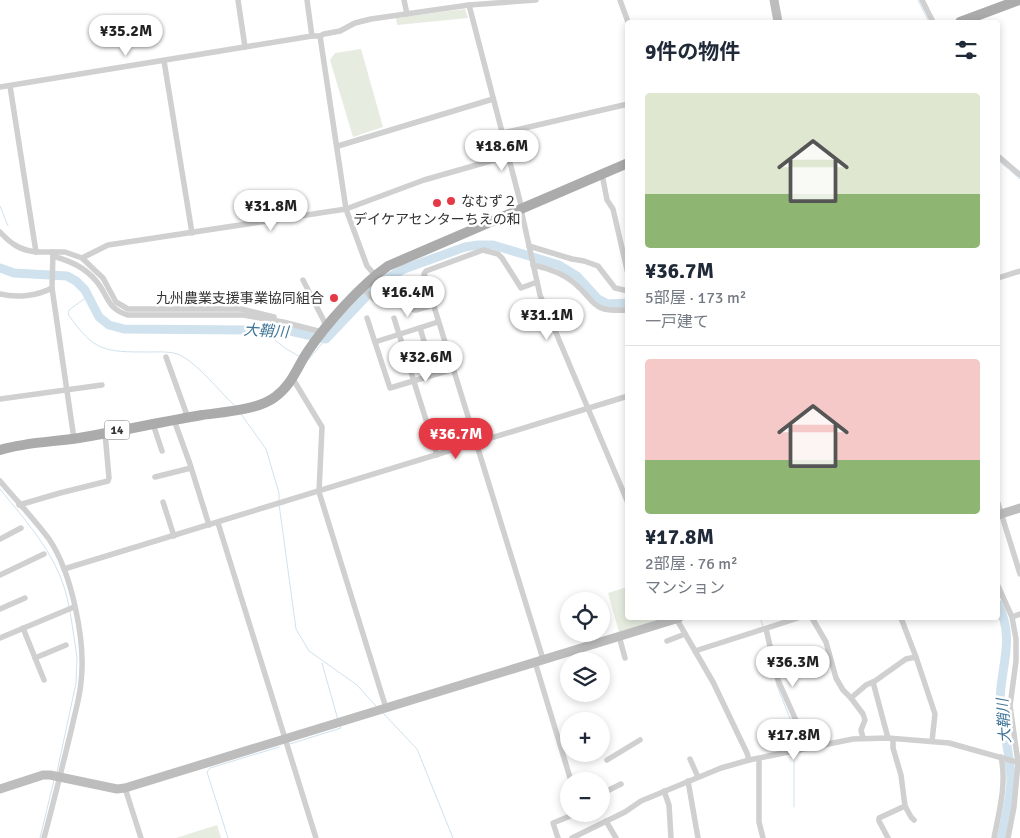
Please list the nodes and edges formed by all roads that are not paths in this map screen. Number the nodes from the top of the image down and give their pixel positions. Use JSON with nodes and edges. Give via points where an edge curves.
{"nodes":[{"id":1,"x":238,"y":0,"type":"edge"},
{"id":2,"x":307,"y":0,"type":"edge"},
{"id":3,"x":404,"y":0,"type":"edge"},
{"id":4,"x":536,"y":0,"type":"edge"},
{"id":5,"x":620,"y":0,"type":"edge"},
{"id":6,"x":774,"y":0,"type":"edge"},
{"id":7,"x":922,"y":0,"type":"edge"},
{"id":8,"x":1019,"y":0,"type":"edge"},
{"id":9,"x":469,"y":5,"type":"junction"},
{"id":10,"x":406,"y":14,"type":"junction"},
{"id":11,"x":627,"y":20,"type":"edge"},
{"id":12,"x":778,"y":20,"type":"edge"},
{"id":13,"x":932,"y":20,"type":"edge"},
{"id":14,"x":965,"y":20,"type":"edge"},
{"id":15,"x":312,"y":36,"type":"junction"},
{"id":16,"x":320,"y":36,"type":"junction"},
{"id":17,"x":245,"y":47,"type":"junction"},
{"id":18,"x":164,"y":61,"type":"junction"},
{"id":19,"x":10,"y":86,"type":"junction"},
{"id":20,"x":0,"y":87,"type":"edge"},
{"id":21,"x":493,"y":99,"type":"junction"},
{"id":22,"x":625,"y":105,"type":"edge"},
{"id":23,"x":503,"y":133,"type":"junction"},
{"id":24,"x":338,"y":146,"type":"junction"},
{"id":25,"x":508,"y":156,"type":"junction"},
{"id":26,"x":1000,"y":158,"type":"edge"},
{"id":27,"x":625,"y":164,"type":"edge"},
{"id":28,"x":602,"y":174,"type":"junction"},
{"id":29,"x":1020,"y":175,"type":"edge"},
{"id":30,"x":346,"y":209,"type":"junction"},
{"id":31,"x":521,"y":209,"type":"junction"},
{"id":32,"x":0,"y":232,"type":"edge"},
{"id":33,"x":192,"y":233,"type":"junction"},
{"id":34,"x":530,"y":248,"type":"junction"},
{"id":35,"x":36,"y":252,"type":"junction"},
{"id":36,"x":53,"y":256,"type":"junction"},
{"id":37,"x":82,"y":258,"type":"junction"},
{"id":38,"x":625,"y":261,"type":"edge"},
{"id":39,"x":533,"y":263,"type":"junction"},
{"id":40,"x":1020,"y":270,"type":"edge"},
{"id":41,"x":375,"y":275,"type":"junction"},
{"id":42,"x":424,"y":277,"type":"junction"},
{"id":43,"x":1000,"y":277,"type":"edge"},
{"id":44,"x":303,"y":280,"type":"dead end"},
{"id":45,"x":537,"y":282,"type":"junction"},
{"id":46,"x":51,"y":285,"type":"junction"},
{"id":47,"x":404,"y":287,"type":"junction"},
{"id":48,"x":363,"y":290,"type":"junction"},
{"id":49,"x":625,"y":290,"type":"edge"},
{"id":50,"x":0,"y":294,"type":"edge"},
{"id":51,"x":388,"y":295,"type":"dead end"},
{"id":52,"x":374,"y":299,"type":"dead end"},
{"id":53,"x":433,"y":305,"type":"junction"},
{"id":54,"x":625,"y":310,"type":"edge"},
{"id":55,"x":367,"y":318,"type":"dead end"},
{"id":56,"x":394,"y":318,"type":"dead end"},
{"id":57,"x":283,"y":322,"type":"junction"},
{"id":58,"x":438,"y":322,"type":"junction"},
{"id":59,"x":420,"y":328,"type":"junction"},
{"id":60,"x":321,"y":333,"type":"junction"},
{"id":61,"x":400,"y":334,"type":"junction"},
{"id":62,"x":375,"y":342,"type":"junction"},
{"id":63,"x":166,"y":357,"type":"dead end"},
{"id":64,"x":453,"y":369,"type":"junction"},
{"id":65,"x":434,"y":374,"type":"junction"},
{"id":66,"x":293,"y":379,"type":"junction"},
{"id":67,"x":414,"y":380,"type":"junction"},
{"id":68,"x":102,"y":385,"type":"dead end"},
{"id":69,"x":68,"y":390,"type":"junction"},
{"id":70,"x":625,"y":397,"type":"edge"},
{"id":71,"x":0,"y":399,"type":"edge"},
{"id":72,"x":588,"y":409,"type":"junction"},
{"id":73,"x":188,"y":418,"type":"junction"},
{"id":74,"x":174,"y":420,"type":"junction"},
{"id":75,"x":154,"y":424,"type":"junction"},
{"id":76,"x":105,"y":433,"type":"junction"},
{"id":77,"x":74,"y":438,"type":"junction"},
{"id":78,"x":476,"y":444,"type":"junction"},
{"id":79,"x":0,"y":450,"type":"edge"},
{"id":80,"x":162,"y":451,"type":"dead end"},
{"id":81,"x":437,"y":455,"type":"junction"},
{"id":82,"x":191,"y":468,"type":"junction"},
{"id":83,"x":155,"y":477,"type":"dead end"},
{"id":84,"x":0,"y":481,"type":"edge"},
{"id":85,"x":319,"y":492,"type":"junction"},
{"id":86,"x":625,"y":496,"type":"edge"},
{"id":87,"x":163,"y":502,"type":"dead end"},
{"id":88,"x":19,"y":505,"type":"junction"},
{"id":89,"x":1020,"y":508,"type":"edge"},
{"id":90,"x":1000,"y":515,"type":"edge"},
{"id":91,"x":1000,"y":518,"type":"edge"},
{"id":92,"x":218,"y":523,"type":"junction"},
{"id":93,"x":209,"y":525,"type":"junction"},
{"id":94,"x":22,"y":528,"type":"dead end"},
{"id":95,"x":174,"y":536,"type":"junction"},
{"id":96,"x":0,"y":539,"type":"edge"},
{"id":97,"x":44,"y":554,"type":"dead end"},
{"id":98,"x":64,"y":569,"type":"junction"},
{"id":99,"x":1020,"y":574,"type":"edge"},
{"id":100,"x":0,"y":575,"type":"edge"},
{"id":101,"x":1000,"y":590,"type":"edge"},
{"id":102,"x":25,"y":598,"type":"dead end"},
{"id":103,"x":72,"y":608,"type":"junction"},
{"id":104,"x":0,"y":609,"type":"edge"},
{"id":105,"x":1020,"y":614,"type":"edge"},
{"id":106,"x":1012,"y":617,"type":"junction"},
{"id":107,"x":671,"y":620,"type":"edge"},
{"id":108,"x":678,"y":620,"type":"edge"},
{"id":109,"x":792,"y":620,"type":"edge"},
{"id":110,"x":813,"y":620,"type":"edge"},
{"id":111,"x":902,"y":620,"type":"edge"},
{"id":112,"x":23,"y":628,"type":"junction"},
{"id":113,"x":766,"y":629,"type":"junction"},
{"id":114,"x":685,"y":634,"type":"junction"},
{"id":115,"x":620,"y":636,"type":"junction"},
{"id":116,"x":0,"y":638,"type":"edge"},
{"id":117,"x":667,"y":640,"type":"dead end"},
{"id":118,"x":66,"y":645,"type":"dead end"},
{"id":119,"x":695,"y":651,"type":"junction"},
{"id":120,"x":916,"y":657,"type":"junction"},
{"id":121,"x":35,"y":658,"type":"junction"},
{"id":122,"x":625,"y":658,"type":"dead end"},
{"id":123,"x":539,"y":661,"type":"junction"},
{"id":124,"x":44,"y":680,"type":"dead end"},
{"id":125,"x":873,"y":682,"type":"junction"},
{"id":126,"x":851,"y":698,"type":"junction"},
{"id":127,"x":382,"y":709,"type":"junction"},
{"id":128,"x":863,"y":738,"type":"junction"},
{"id":129,"x":891,"y":738,"type":"junction"},
{"id":130,"x":285,"y":739,"type":"junction"},
{"id":131,"x":640,"y":740,"type":"dead end"},
{"id":132,"x":932,"y":741,"type":"junction"},
{"id":133,"x":806,"y":748,"type":"junction"},
{"id":134,"x":610,"y":758,"type":"edge"},
{"id":135,"x":1003,"y":758,"type":"junction"},
{"id":136,"x":690,"y":759,"type":"dead end"},
{"id":137,"x":759,"y":759,"type":"junction"},
{"id":138,"x":749,"y":760,"type":"junction"},
{"id":139,"x":1018,"y":762,"type":"edge"},
{"id":140,"x":569,"y":772,"type":"edge"},
{"id":141,"x":56,"y":776,"type":"junction"},
{"id":142,"x":698,"y":777,"type":"junction"},
{"id":143,"x":688,"y":781,"type":"junction"},
{"id":144,"x":621,"y":784,"type":"dead end"},
{"id":145,"x":125,"y":788,"type":"junction"},
{"id":146,"x":0,"y":789,"type":"edge"},
{"id":147,"x":610,"y":790,"type":"edge"},
{"id":148,"x":664,"y":791,"type":"junction"},
{"id":149,"x":905,"y":806,"type":"junction"},
{"id":150,"x":610,"y":819,"type":"edge"},
{"id":151,"x":560,"y":820,"type":"edge"},
{"id":152,"x":914,"y":820,"type":"dead end"},
{"id":153,"x":604,"y":822,"type":"edge"},
{"id":154,"x":607,"y":822,"type":"edge"},
{"id":155,"x":44,"y":838,"type":"edge"},
{"id":156,"x":141,"y":838,"type":"edge"},
{"id":157,"x":316,"y":838,"type":"edge"},
{"id":158,"x":558,"y":838,"type":"edge"},
{"id":159,"x":572,"y":838,"type":"edge"},
{"id":160,"x":616,"y":838,"type":"edge"},
{"id":161,"x":671,"y":838,"type":"edge"},
{"id":162,"x":698,"y":838,"type":"edge"},
{"id":163,"x":763,"y":838,"type":"edge"},
{"id":164,"x":888,"y":838,"type":"edge"},
{"id":165,"x":994,"y":838,"type":"edge"},
{"id":166,"x":1008,"y":838,"type":"edge"}],
"edges":[{"from":1,"to":17,"type":"street"},
{"from":2,"to":15,"type":"street"},
{"from":3,"to":10,"type":"street"},
{"from":4,"to":9,"type":"street"},
{"from":5,"to":11,"type":"street"},
{"from":6,"to":12,"type":"street"},
{"from":7,"to":13,"type":"street"},
{"from":8,"to":14,"type":"main road"},
{"from":9,"to":10,"type":"street"},
{"from":9,"to":21,"type":"street"},
{"from":10,"to":16,"type":"street","via":[[363,21]]},
{"from":15,"to":16,"type":"street"},
{"from":15,"to":17,"type":"street"},
{"from":16,"to":24,"type":"street"},
{"from":17,"to":18,"type":"street"},
{"from":18,"to":19,"type":"street"},
{"from":18,"to":33,"type":"street"},
{"from":19,"to":20,"type":"street"},
{"from":19,"to":35,"type":"street"},
{"from":21,"to":23,"type":"street"},
{"from":21,"to":24,"type":"street"},
{"from":22,"to":23,"type":"street"},
{"from":23,"to":25,"type":"street"},
{"from":24,"to":30,"type":"street"},
{"from":25,"to":30,"type":"street","via":[[424,180]]},
{"from":25,"to":31,"type":"street"},
{"from":26,"to":29,"type":"street"},
{"from":27,"to":28,"type":"main road","number":"14"},
{"from":28,"to":31,"type":"main road","number":"14"},
{"from":28,"to":38,"type":"street"},
{"from":30,"to":33,"type":"street"},
{"from":30,"to":41,"type":"street","via":[[367,266]]},
{"from":31,"to":34,"type":"street"},
{"from":31,"to":41,"type":"main road","number":"14","via":[[397,262]]},
{"from":32,"to":35,"type":"street","via":[[16,247]]},
{"from":33,"to":37,"type":"street","via":[[108,246]]},
{"from":34,"to":39,"type":"street"},
{"from":34,"to":49,"type":"street","via":[[598,266],[615,288]]},
{"from":35,"to":36,"type":"street"},
{"from":36,"to":37,"type":"street","via":[[65,252]]},
{"from":36,"to":46,"type":"street"},
{"from":36,"to":57,"type":"street","via":[[72,261],[87,271],[114,310],[128,315],[243,314]]},
{"from":37,"to":57,"type":"street","via":[[103,278],[116,302],[128,309],[241,309],[273,316]]},
{"from":39,"to":45,"type":"street"},
{"from":39,"to":54,"type":"street","via":[[566,276],[601,309]]},
{"from":40,"to":43,"type":"street"},
{"from":41,"to":48,"type":"main road","number":"14"},
{"from":42,"to":45,"type":"street","via":[[426,271],[483,250],[502,258],[520,288]]},
{"from":42,"to":47,"type":"street"},
{"from":42,"to":53,"type":"street"},
{"from":44,"to":60,"type":"street","via":[[325,323]]},
{"from":45,"to":72,"type":"street"},
{"from":46,"to":50,"type":"street","via":[[40,294]]},
{"from":46,"to":69,"type":"street"},
{"from":47,"to":51,"type":"street"},
{"from":47,"to":53,"type":"street","via":[[414,310]]},
{"from":48,"to":52,"type":"street"},
{"from":48,"to":60,"type":"main road","number":"14"},
{"from":53,"to":58,"type":"street"},
{"from":55,"to":62,"type":"street"},
{"from":56,"to":61,"type":"street"},
{"from":57,"to":60,"type":"street"},
{"from":58,"to":59,"type":"street"},
{"from":58,"to":64,"type":"street"},
{"from":59,"to":61,"type":"street"},
{"from":59,"to":65,"type":"street"},
{"from":60,"to":66,"type":"main road","number":"14"},
{"from":61,"to":62,"type":"street"},
{"from":61,"to":67,"type":"street"},
{"from":62,"to":67,"type":"street","via":[[390,388]]},
{"from":63,"to":73,"type":"street"},
{"from":64,"to":65,"type":"street"},
{"from":64,"to":78,"type":"street"},
{"from":65,"to":67,"type":"street"},
{"from":66,"to":73,"type":"main road","number":"14","via":[[270,400]]},
{"from":66,"to":85,"type":"street","via":[[322,427]]},
{"from":67,"to":81,"type":"street"},
{"from":68,"to":69,"type":"street"},
{"from":69,"to":71,"type":"street"},
{"from":69,"to":77,"type":"street"},
{"from":70,"to":72,"type":"street"},
{"from":72,"to":78,"type":"street"},
{"from":72,"to":86,"type":"street"},
{"from":73,"to":74,"type":"main road","number":"14"},
{"from":74,"to":75,"type":"main road","number":"14"},
{"from":74,"to":82,"type":"street"},
{"from":75,"to":76,"type":"main road","number":"14"},
{"from":75,"to":80,"type":"street"},
{"from":76,"to":77,"type":"main road","number":"14"},
{"from":76,"to":88,"type":"street","via":[[108,481]]},
{"from":77,"to":79,"type":"main road","number":"14"},
{"from":78,"to":81,"type":"street"},
{"from":78,"to":123,"type":"street"},
{"from":81,"to":85,"type":"street"},
{"from":82,"to":83,"type":"street"},
{"from":82,"to":93,"type":"street"},
{"from":84,"to":88,"type":"street"},
{"from":85,"to":92,"type":"street"},
{"from":85,"to":127,"type":"street"},
{"from":87,"to":95,"type":"street"},
{"from":88,"to":98,"type":"street","via":[[49,540]]},
{"from":89,"to":90,"type":"street"},
{"from":91,"to":99,"type":"street"},
{"from":92,"to":93,"type":"street"},
{"from":92,"to":130,"type":"street"},
{"from":93,"to":95,"type":"street"},
{"from":94,"to":96,"type":"street"},
{"from":95,"to":98,"type":"street"},
{"from":97,"to":100,"type":"street"},
{"from":98,"to":103,"type":"street","via":[[70,585]]},
{"from":101,"to":106,"type":"street"},
{"from":102,"to":104,"type":"street"},
{"from":103,"to":112,"type":"street"},
{"from":103,"to":141,"type":"street","via":[[82,658],[82,682]]},
{"from":105,"to":106,"type":"street"},
{"from":106,"to":139,"type":"street","via":[[1016,646],[1010,706]]},
{"from":107,"to":115,"type":"street"},
{"from":108,"to":114,"type":"street"},
{"from":109,"to":113,"type":"street"},
{"from":110,"to":126,"type":"street","via":[[826,642],[836,678]]},
{"from":111,"to":120,"type":"street"},
{"from":112,"to":116,"type":"street"},
{"from":112,"to":121,"type":"street"},
{"from":113,"to":119,"type":"street"},
{"from":113,"to":133,"type":"street","via":[[778,680]]},
{"from":114,"to":117,"type":"street"},
{"from":114,"to":119,"type":"street"},
{"from":115,"to":122,"type":"street"},
{"from":115,"to":123,"type":"street"},
{"from":118,"to":121,"type":"street"},
{"from":119,"to":138,"type":"street"},
{"from":120,"to":125,"type":"street","via":[[906,659]]},
{"from":120,"to":132,"type":"street","via":[[935,714]]},
{"from":121,"to":124,"type":"street"},
{"from":123,"to":127,"type":"street"},
{"from":123,"to":140,"type":"street"},
{"from":125,"to":126,"type":"street"},
{"from":125,"to":129,"type":"street"},
{"from":126,"to":128,"type":"street","via":[[865,720],[861,730]]},
{"from":127,"to":130,"type":"street"},
{"from":128,"to":129,"type":"street"},
{"from":128,"to":133,"type":"street"},
{"from":129,"to":132,"type":"street"},
{"from":129,"to":149,"type":"street"},
{"from":130,"to":145,"type":"street"},
{"from":130,"to":157,"type":"street"},
{"from":131,"to":134,"type":"street"},
{"from":132,"to":135,"type":"street","via":[[949,742]]},
{"from":133,"to":137,"type":"street"},
{"from":135,"to":139,"type":"street"},
{"from":135,"to":165,"type":"street","via":[[1001,805]]},
{"from":136,"to":142,"type":"street"},
{"from":137,"to":138,"type":"street"},
{"from":137,"to":163,"type":"street","via":[[759,822]]},
{"from":138,"to":142,"type":"street"},
{"from":139,"to":166,"type":"street"},
{"from":141,"to":145,"type":"street"},
{"from":141,"to":146,"type":"street","via":[[43,775]]},
{"from":141,"to":155,"type":"street"},
{"from":142,"to":143,"type":"street"},
{"from":143,"to":148,"type":"street"},
{"from":143,"to":162,"type":"street"},
{"from":144,"to":147,"type":"street"},
{"from":145,"to":156,"type":"street"},
{"from":148,"to":150,"type":"street"},
{"from":148,"to":161,"type":"street","via":[[669,805]]},
{"from":149,"to":152,"type":"street"},
{"from":149,"to":164,"type":"street","via":[[879,818]]},
{"from":151,"to":158,"type":"street","via":[[553,823]]},
{"from":153,"to":159,"type":"street"},
{"from":154,"to":160,"type":"street"}]}
